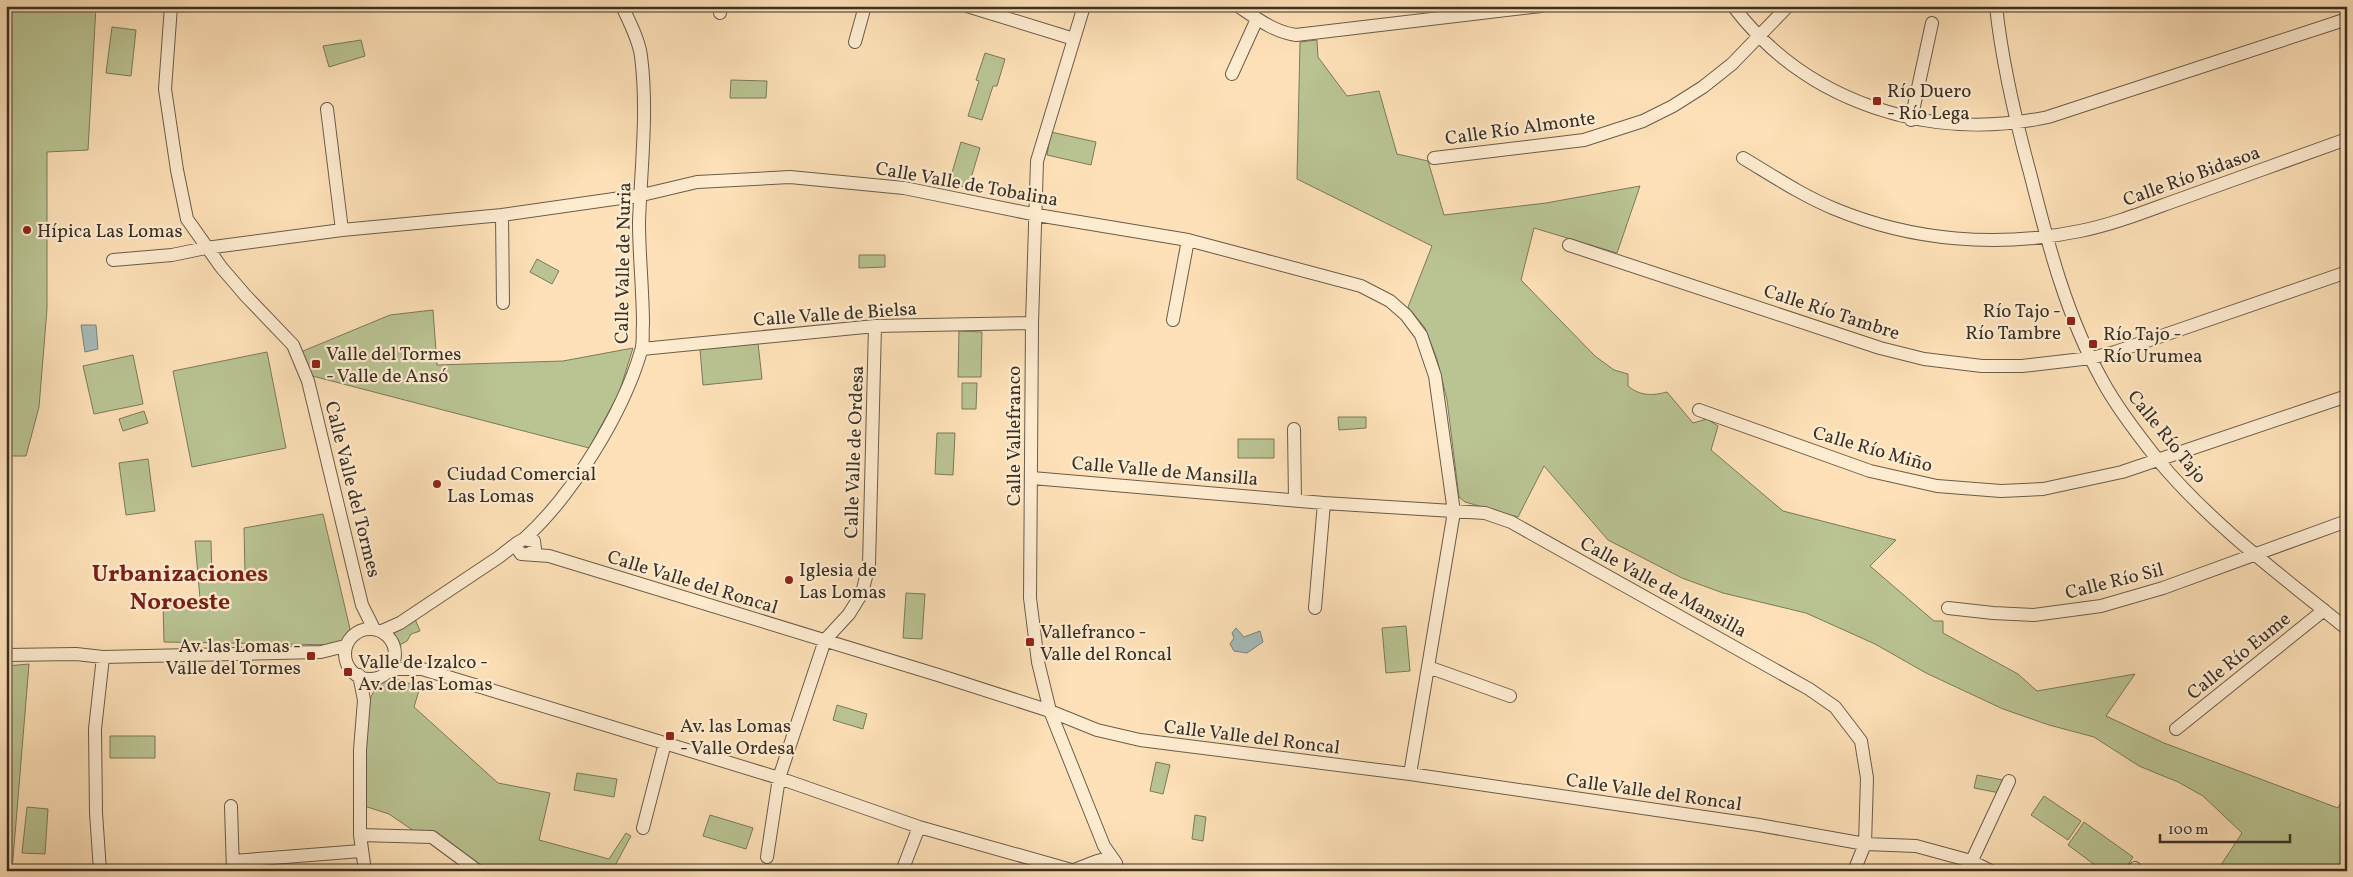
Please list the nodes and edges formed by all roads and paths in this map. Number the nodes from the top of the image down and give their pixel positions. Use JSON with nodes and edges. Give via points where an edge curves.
{"nodes":[{"id":1,"x":171,"y":6,"type":"edge"},
{"id":2,"x":622,"y":6,"type":"edge"},
{"id":3,"x":865,"y":6,"type":"edge"},
{"id":4,"x":967,"y":6,"type":"edge"},
{"id":5,"x":1084,"y":6,"type":"edge"},
{"id":6,"x":1238,"y":6,"type":"edge"},
{"id":7,"x":1541,"y":6,"type":"edge"},
{"id":8,"x":1733,"y":6,"type":"edge"},
{"id":9,"x":1788,"y":6,"type":"edge"},
{"id":10,"x":1996,"y":6,"type":"edge"},
{"id":11,"x":1256,"y":19,"type":"junction"},
{"id":12,"x":2347,"y":19,"type":"edge"},
{"id":13,"x":1932,"y":23,"type":"dead end"},
{"id":14,"x":1760,"y":36,"type":"junction"},
{"id":15,"x":1074,"y":39,"type":"junction"},
{"id":16,"x":855,"y":42,"type":"dead end"},
{"id":17,"x":1232,"y":74,"type":"dead end"},
{"id":18,"x":326,"y":109,"type":"dead end"},
{"id":19,"x":1911,"y":120,"type":"junction"},
{"id":20,"x":2017,"y":124,"type":"junction"},
{"id":21,"x":2347,"y":139,"type":"edge"},
{"id":22,"x":1434,"y":158,"type":"dead end"},
{"id":23,"x":1743,"y":158,"type":"dead end"},
{"id":24,"x":642,"y":195,"type":"junction"},
{"id":25,"x":502,"y":215,"type":"junction"},
{"id":26,"x":1037,"y":215,"type":"junction"},
{"id":27,"x":342,"y":230,"type":"junction"},
{"id":28,"x":2046,"y":237,"type":"junction"},
{"id":29,"x":1188,"y":240,"type":"junction"},
{"id":30,"x":1569,"y":245,"type":"dead end"},
{"id":31,"x":206,"y":248,"type":"junction"},
{"id":32,"x":113,"y":260,"type":"dead end"},
{"id":33,"x":2347,"y":272,"type":"edge"},
{"id":34,"x":503,"y":303,"type":"dead end"},
{"id":35,"x":1173,"y":320,"type":"dead end"},
{"id":36,"x":1032,"y":323,"type":"junction"},
{"id":37,"x":876,"y":326,"type":"junction"},
{"id":38,"x":642,"y":349,"type":"junction"},
{"id":39,"x":2091,"y":358,"type":"junction"},
{"id":40,"x":2347,"y":396,"type":"edge"},
{"id":41,"x":1699,"y":410,"type":"dead end"},
{"id":42,"x":1294,"y":429,"type":"dead end"},
{"id":43,"x":2158,"y":460,"type":"junction"},
{"id":44,"x":1032,"y":478,"type":"junction"},
{"id":45,"x":1294,"y":500,"type":"junction"},
{"id":46,"x":1324,"y":503,"type":"junction"},
{"id":47,"x":1454,"y":512,"type":"junction"},
{"id":48,"x":2347,"y":521,"type":"edge"},
{"id":49,"x":526,"y":546,"type":"junction"},
{"id":50,"x":2254,"y":553,"type":"junction"},
{"id":51,"x":1316,"y":608,"type":"dead end"},
{"id":52,"x":1948,"y":608,"type":"dead end"},
{"id":53,"x":2324,"y":610,"type":"junction"},
{"id":54,"x":400,"y":622,"type":"junction"},
{"id":55,"x":2347,"y":629,"type":"edge"},
{"id":56,"x":373,"y":630,"type":"junction"},
{"id":57,"x":825,"y":640,"type":"junction"},
{"id":58,"x":392,"y":642,"type":"junction"},
{"id":59,"x":345,"y":646,"type":"junction"},
{"id":60,"x":321,"y":652,"type":"junction"},
{"id":61,"x":8,"y":654,"type":"edge"},
{"id":62,"x":103,"y":656,"type":"junction"},
{"id":63,"x":396,"y":656,"type":"junction"},
{"id":64,"x":345,"y":661,"type":"junction"},
{"id":65,"x":1428,"y":667,"type":"junction"},
{"id":66,"x":392,"y":668,"type":"junction"},
{"id":67,"x":422,"y":668,"type":"junction"},
{"id":68,"x":359,"y":675,"type":"junction"},
{"id":69,"x":378,"y":678,"type":"junction"},
{"id":70,"x":1510,"y":696,"type":"dead end"},
{"id":71,"x":364,"y":700,"type":"junction"},
{"id":72,"x":1050,"y":711,"type":"junction"},
{"id":73,"x":2176,"y":729,"type":"dead end"},
{"id":74,"x":665,"y":743,"type":"junction"},
{"id":75,"x":1410,"y":774,"type":"junction"},
{"id":76,"x":779,"y":778,"type":"junction"},
{"id":77,"x":2009,"y":781,"type":"dead end"},
{"id":78,"x":231,"y":806,"type":"dead end"},
{"id":79,"x":919,"y":827,"type":"junction"},
{"id":80,"x":643,"y":828,"type":"dead end"},
{"id":81,"x":360,"y":835,"type":"junction"},
{"id":82,"x":1864,"y":844,"type":"junction"},
{"id":83,"x":361,"y":851,"type":"junction"},
{"id":84,"x":767,"y":857,"type":"dead end"},
{"id":85,"x":233,"y":866,"type":"edge"},
{"id":86,"x":1969,"y":866,"type":"edge"},
{"id":87,"x":1095,"y":867,"type":"edge"},
{"id":88,"x":1116,"y":867,"type":"edge"},
{"id":89,"x":100,"y":871,"type":"edge"},
{"id":90,"x":365,"y":871,"type":"edge"},
{"id":91,"x":478,"y":871,"type":"edge"},
{"id":92,"x":902,"y":871,"type":"edge"},
{"id":93,"x":1074,"y":871,"type":"edge"},
{"id":94,"x":1854,"y":871,"type":"edge"},
{"id":95,"x":1991,"y":871,"type":"edge"}],
"edges":[{"from":1,"to":31,"type":"street","name":"Calle Valle del Tormes","via":[[165,89],[171,134],[188,219]]},
{"from":2,"to":24,"type":"street","name":"Calle Valle de Nuria","via":[[641,53]]},
{"from":3,"to":16,"type":"street"},
{"from":4,"to":15,"type":"street"},
{"from":5,"to":15,"type":"street","name":"Calle Vallefranco"},
{"from":6,"to":11,"type":"street"},
{"from":7,"to":11,"type":"street","via":[[1311,33],[1283,33]]},
{"from":8,"to":14,"type":"street"},
{"from":9,"to":14,"type":"street","name":"Calle Río Almonte"},
{"from":10,"to":20,"type":"street","name":"Calle Río Tajo"},
{"from":11,"to":17,"type":"street"},
{"from":12,"to":20,"type":"street","via":[[2048,117]]},
{"from":13,"to":19,"type":"street"},
{"from":14,"to":19,"type":"street","via":[[1792,65],[1839,93]]},
{"from":14,"to":22,"type":"street","name":"Calle Río Almonte","via":[[1703,87],[1643,121],[1584,140]]},
{"from":15,"to":26,"type":"street","name":"Calle Vallefranco","via":[[1037,161]]},
{"from":18,"to":27,"type":"street"},
{"from":19,"to":20,"type":"street","via":[[1959,125]]},
{"from":20,"to":28,"type":"street","name":"Calle Río Tajo"},
{"from":21,"to":28,"type":"street","name":"Calle Río Bidasoa","via":[[2112,224]]},
{"from":23,"to":28,"type":"street","name":"Calle Río Bidasoa","via":[[1835,209],[1901,230],[1970,240]]},
{"from":24,"to":25,"type":"street","name":"Calle Valle de Tobalina"},
{"from":24,"to":26,"type":"street","name":"Calle Valle de Tobalina","via":[[698,182],[790,177],[904,188]]},
{"from":24,"to":38,"type":"street","name":"Calle Valle de Nuria","via":[[639,222]]},
{"from":25,"to":27,"type":"street","name":"Calle Valle de Tobalina"},
{"from":25,"to":34,"type":"street"},
{"from":26,"to":29,"type":"street","name":"Calle Valle de Tobalina"},
{"from":26,"to":36,"type":"street","name":"Calle Vallefranco"},
{"from":27,"to":31,"type":"street","name":"Calle Valle de Tobalina"},
{"from":28,"to":39,"type":"street","name":"Calle Río Tajo","via":[[2068,304]]},
{"from":29,"to":35,"type":"street"},
{"from":29,"to":47,"type":"street","name":"Calle Valle de Tobalina","via":[[1361,286],[1390,301],[1406,315],[1421,335],[1435,376]]},
{"from":30,"to":39,"type":"street","name":"Calle Río Tambre","via":[[1880,348],[1924,359],[1982,366],[2022,366]]},
{"from":31,"to":32,"type":"street","name":"Calle Valle de Tobalina","via":[[172,255]]},
{"from":31,"to":56,"type":"street","name":"Calle Valle del Tormes","via":[[293,345],[304,369],[362,605]]},
{"from":33,"to":39,"type":"street","name":"Calle Río Tambre"},
{"from":36,"to":37,"type":"street","name":"Calle Valle de Bielsa"},
{"from":36,"to":44,"type":"street","name":"Calle Vallefranco"},
{"from":37,"to":38,"type":"street","name":"Calle Valle de Bielsa"},
{"from":37,"to":57,"type":"street","name":"Calle Valle de Ordesa","via":[[869,564],[862,593],[849,614]]},
{"from":38,"to":49,"type":"street","name":"Calle Valle de Nuria","via":[[620,405],[571,485]]},
{"from":39,"to":43,"type":"street","name":"Calle Río Tajo","via":[[2121,411]]},
{"from":40,"to":43,"type":"street","name":"Calle Río Miño"},
{"from":41,"to":43,"type":"street","name":"Calle Río Miño","via":[[1870,471],[1937,486],[2001,491],[2043,489],[2122,472]]},
{"from":42,"to":45,"type":"street"},
{"from":43,"to":50,"type":"street","name":"Calle Río Tajo"},
{"from":44,"to":45,"type":"street","name":"Calle Valle de Mansilla"},
{"from":44,"to":72,"type":"street","name":"Calle Vallefranco","via":[[1030,598],[1038,662]]},
{"from":45,"to":46,"type":"street","name":"Calle Valle de Mansilla"},
{"from":46,"to":47,"type":"street","name":"Calle Valle de Mansilla"},
{"from":46,"to":51,"type":"street"},
{"from":47,"to":65,"type":"street","name":"Calle Valle de Tobalina"},
{"from":47,"to":82,"type":"street","name":"Calle Valle de Mansilla","via":[[1485,513],[1511,522],[1801,684],[1835,707],[1861,740],[1867,778]]},
{"from":48,"to":50,"type":"street","name":"Calle Río Sil"},
{"from":49,"to":54,"type":"street","via":[[500,557]]},
{"from":49,"to":57,"type":"street","name":"Calle Valle del Roncal","via":[[549,556]]},
{"from":50,"to":52,"type":"street","name":"Calle Río Sil","via":[[2163,588],[2094,608],[2034,615]]},
{"from":50,"to":53,"type":"street","name":"Calle Río Tajo"},
{"from":53,"to":55,"type":"street","name":"Calle Río Tajo"},
{"from":53,"to":73,"type":"street","name":"Calle Río Eume"},
{"from":54,"to":56,"type":"street"},
{"from":54,"to":58,"type":"street"},
{"from":56,"to":58,"type":"street"},
{"from":56,"to":59,"type":"street","via":[[350,636]]},
{"from":57,"to":72,"type":"street","name":"Calle Valle del Roncal"},
{"from":57,"to":76,"type":"street","name":"Calle Valle de Ordesa"},
{"from":58,"to":63,"type":"street"},
{"from":59,"to":60,"type":"street"},
{"from":59,"to":64,"type":"street"},
{"from":60,"to":62,"type":"street"},
{"from":60,"to":64,"type":"street"},
{"from":61,"to":62,"type":"street"},
{"from":62,"to":89,"type":"street","via":[[95,729]]},
{"from":63,"to":66,"type":"street"},
{"from":63,"to":67,"type":"street"},
{"from":64,"to":68,"type":"street"},
{"from":65,"to":70,"type":"street"},
{"from":65,"to":75,"type":"street","name":"Calle Valle de Tobalina"},
{"from":66,"to":67,"type":"street"},
{"from":66,"to":69,"type":"street"},
{"from":67,"to":74,"type":"street"},
{"from":68,"to":69,"type":"street"},
{"from":68,"to":71,"type":"street"},
{"from":69,"to":71,"type":"street"},
{"from":71,"to":81,"type":"street","via":[[360,750]]},
{"from":72,"to":75,"type":"street","name":"Calle Valle del Roncal","via":[[1097,730],[1140,740]]},
{"from":72,"to":88,"type":"street","name":"Calle Vallefranco","via":[[1104,846]]},
{"from":74,"to":76,"type":"street"},
{"from":74,"to":80,"type":"street"},
{"from":75,"to":82,"type":"street","name":"Calle Valle del Roncal","via":[[1759,825]]},
{"from":76,"to":79,"type":"street"},
{"from":76,"to":84,"type":"street","name":"Calle Valle de Ordesa"},
{"from":77,"to":86,"type":"street"},
{"from":78,"to":85,"type":"street"},
{"from":79,"to":92,"type":"street"},
{"from":79,"to":93,"type":"street"},
{"from":81,"to":83,"type":"street"},
{"from":81,"to":91,"type":"street","via":[[432,837]]},
{"from":82,"to":86,"type":"street","name":"Calle Valle del Roncal","via":[[1916,846]]},
{"from":82,"to":94,"type":"street","name":"Calle Valle de Mansilla"},
{"from":83,"to":85,"type":"street"},
{"from":83,"to":90,"type":"street"},
{"from":86,"to":95,"type":"street","name":"Calle Valle del Roncal"},
{"from":87,"to":88,"type":"street","via":[[1102,858]]},
{"from":87,"to":93,"type":"street"}]}
